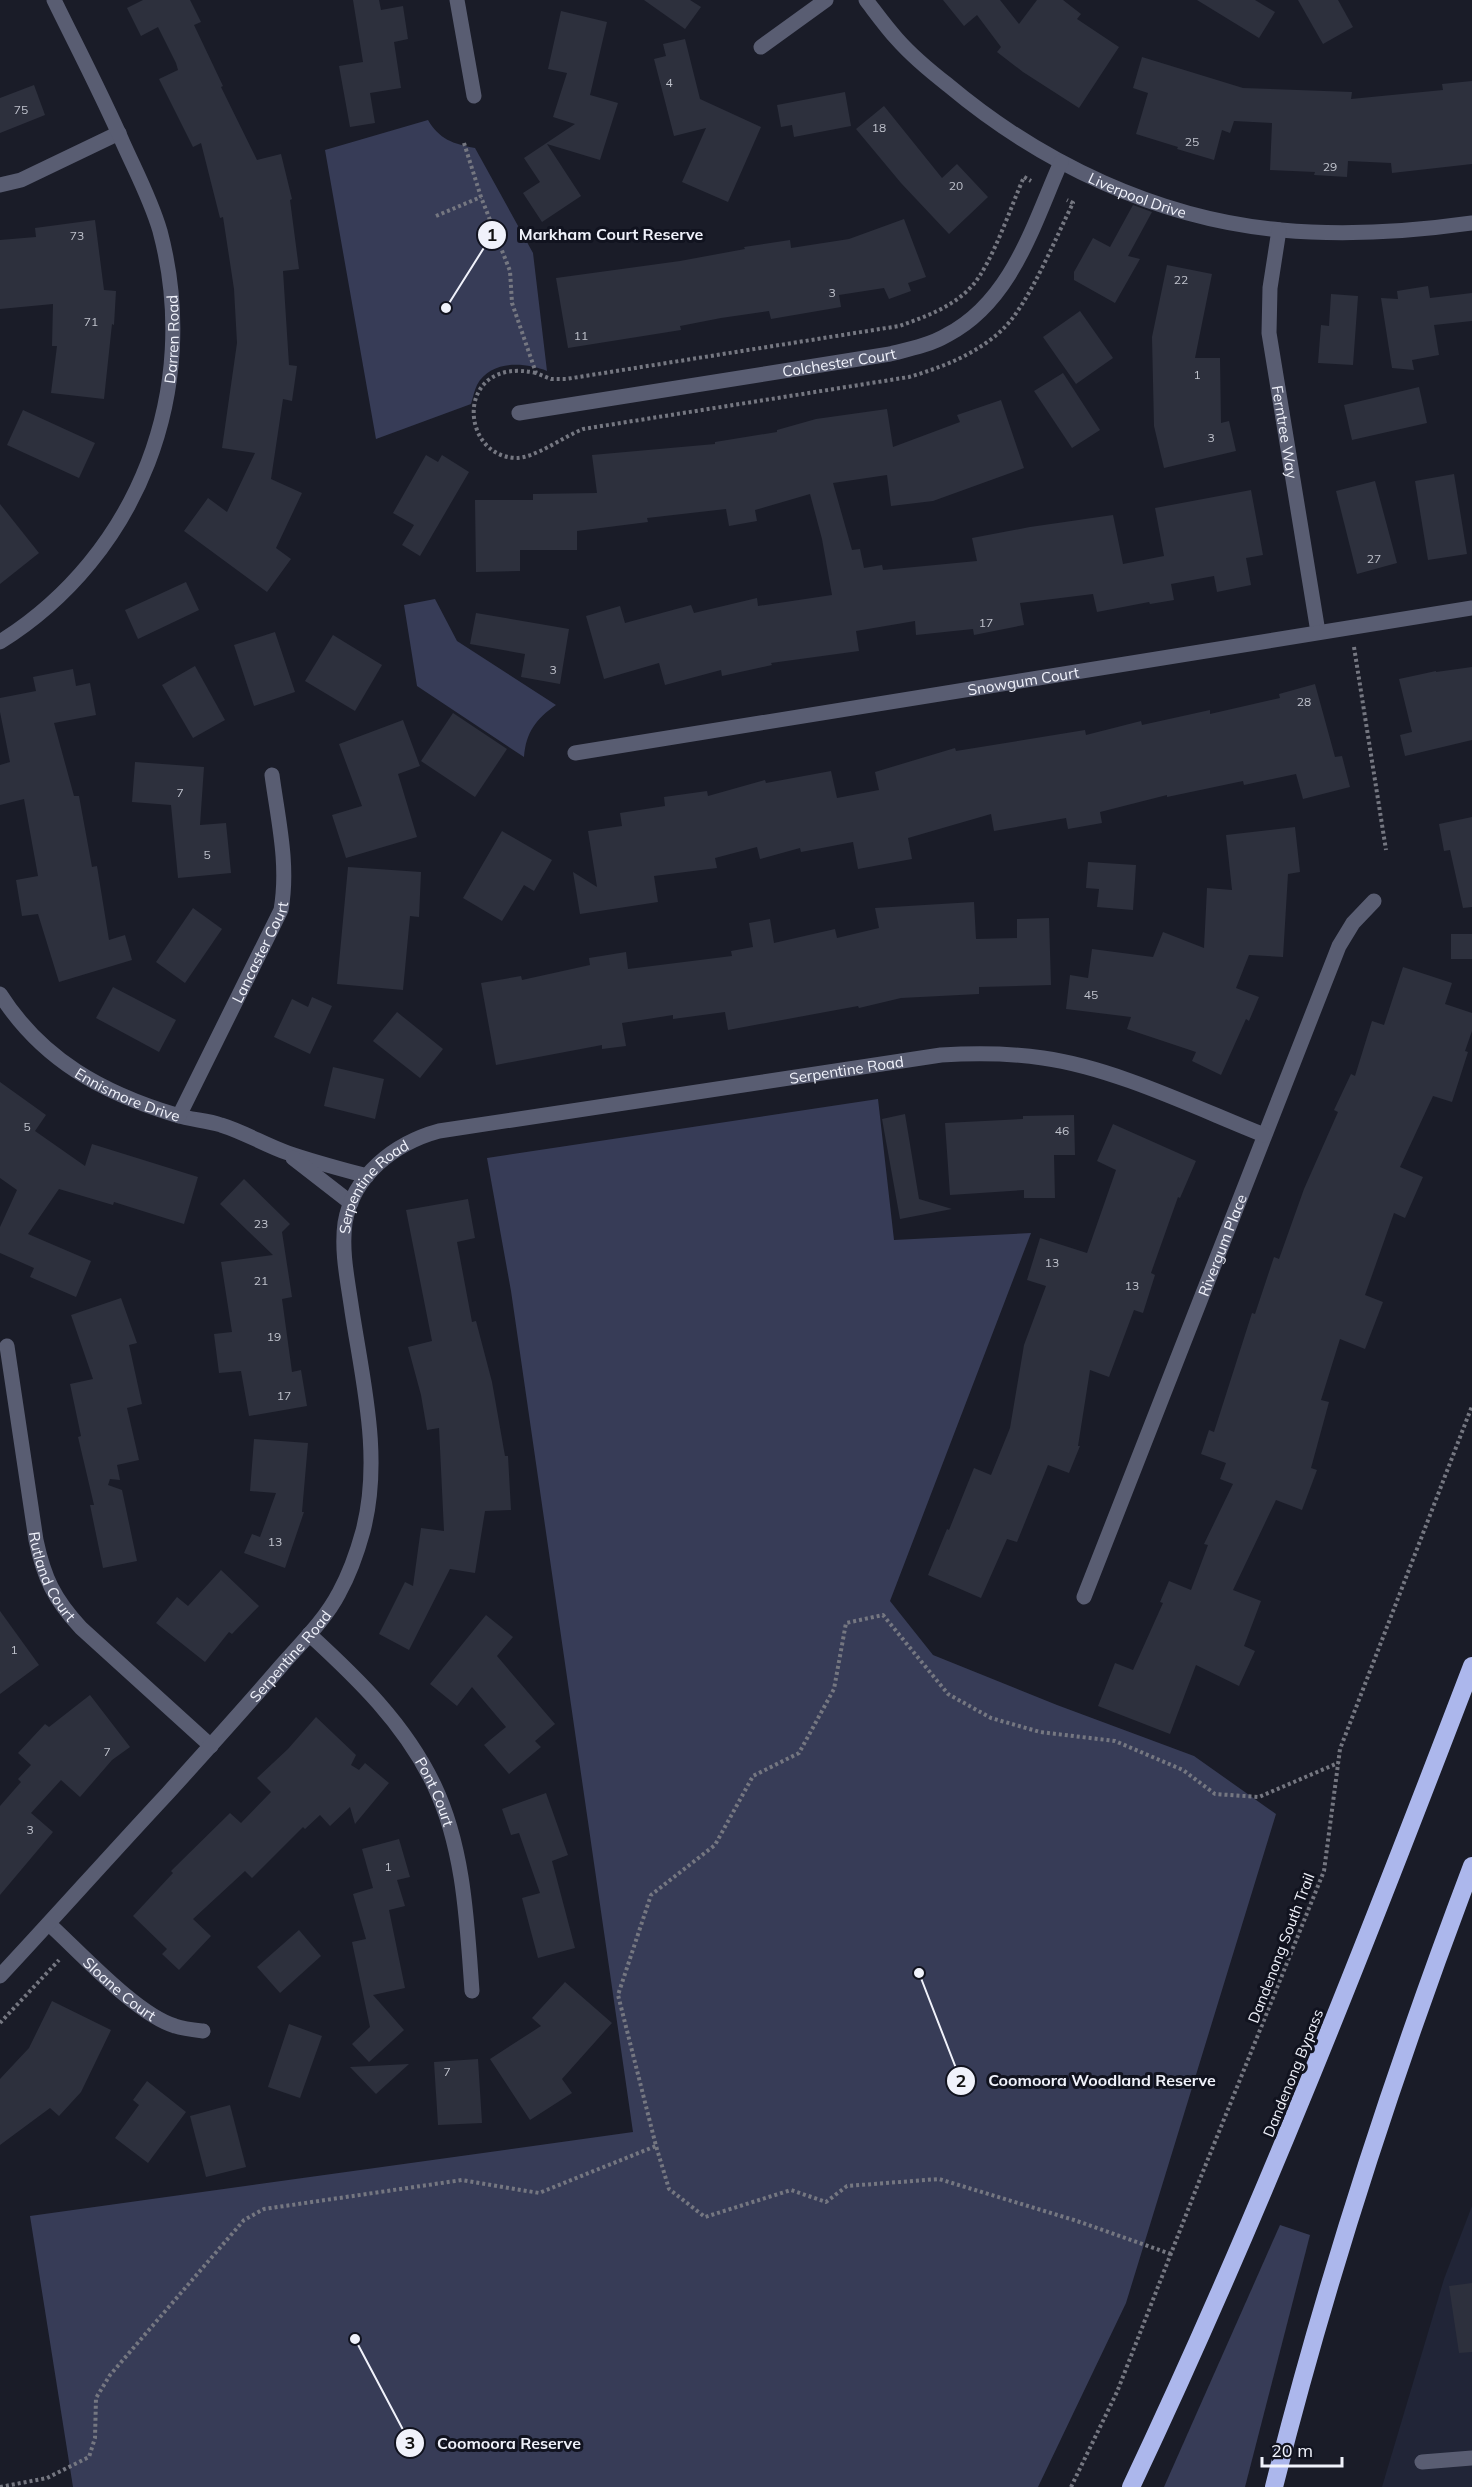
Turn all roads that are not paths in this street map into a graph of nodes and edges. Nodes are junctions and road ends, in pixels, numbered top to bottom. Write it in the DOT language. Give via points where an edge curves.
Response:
graph roads {
  1 [pos="54,0"];
  2 [pos="457,0"];
  3 [pos="826,0"];
  4 [pos="866,0"];
  5 [pos="761,47"];
  6 [pos="474,96"];
  7 [pos="119,134"];
  8 [pos="1061,162"];
  9 [pos="0,185"];
  10 [pos="1472,223"];
  11 [pos="1279,230"];
  12 [pos="519,412"];
  13 [pos="1472,608"];
  14 [pos="1318,632"];
  15 [pos="0,642"];
  16 [pos="575,753"];
  17 [pos="272,775"];
  18 [pos="1374,901"];
  19 [pos="0,994"];
  20 [pos="180,1116"];
  21 [pos="1264,1134"];
  22 [pos="286,1152"];
  23 [pos="367,1176"];
  24 [pos="351,1203"];
  25 [pos="7,1346"];
  26 [pos="1084,1597"];
  27 [pos="309,1634"];
  28 [pos="1472,1666"];
  29 [pos="212,1746"];
  30 [pos="1472,1866"];
  31 [pos="49,1924"];
  32 [pos="0,1976"];
  33 [pos="472,1991"];
  34 [pos="203,2031"];
  35 [pos="1472,2458"];
  36 [pos="1422,2462"];
  37 [pos="1131,2487"];
  38 [pos="1274,2487"];
  1 -- 7 [label="street, Darren Road"];
  2 -- 6 [label="street"];
  3 -- 5 [label="street"];
  4 -- 8 [label="street, Liverpool Drive" via="898,40 980,112"];
  7 -- 9 [label="street" via="21,180"];
  7 -- 15 [label="street, Darren Road" via="145,188 168,265 173,351 168,399 151,460 112,535 51,603"];
  8 -- 11 [label="street, Liverpool Drive" via="1132,195 1231,222"];
  8 -- 12 [label="street, Colchester Court" via="1023,250 989,304 947,336 890,354"];
  10 -- 11 [label="street, Liverpool Drive" via="1359,234"];
  11 -- 14 [label="street, Ferntree Way" via="1270,288 1269,333"];
  13 -- 14 [label="street, Snowgum Court"];
  14 -- 16 [label="street, Snowgum Court"];
  17 -- 20 [label="street, Lancaster Court" via="284,863 281,909"];
  18 -- 21 [label="street, Rivergum Place" via="1353,923 1339,946"];
  19 -- 20 [label="street, Ennismore Drive" via="17,1018 56,1057 98,1085"];
  20 -- 22 [label="street, Ennismore Drive" via="219,1124"];
  21 -- 23 [label="street, Serpentine Road" via="1099,1071 1045,1058 974,1053 439,1131 391,1152"];
  21 -- 26 [label="street, Rivergum Place"];
  22 -- 23 [label="street, Ennismore Drive"];
  22 -- 24 [label="street, Ennismore Drive"];
  23 -- 24 [label="street, Serpentine Road"];
  24 -- 27 [label="street, Serpentine Road" via="345,1221 344,1256 370,1428 371,1490 353,1563 338,1596"];
  25 -- 29 [label="street, Rutland Court" via="36,1540 50,1587 81,1628"];
  27 -- 29 [label="street, Serpentine Road"];
  27 -- 33 [label="street, Pont Court" via="360,1680 386,1711 415,1750 434,1785 463,1890"];
  28 -- 37 [label="highway, Dandenong Bypass" via="1318,2063 1244,2239"];
  29 -- 31 [label="street, Serpentine Road"];
  30 -- 38 [label="highway" via="1378,2130 1337,2259"];
  31 -- 32 [label="street, Serpentine Road"];
  31 -- 34 [label="street, Sloane Court" via="156,2018"];
  35 -- 36 [label="street"];
}
